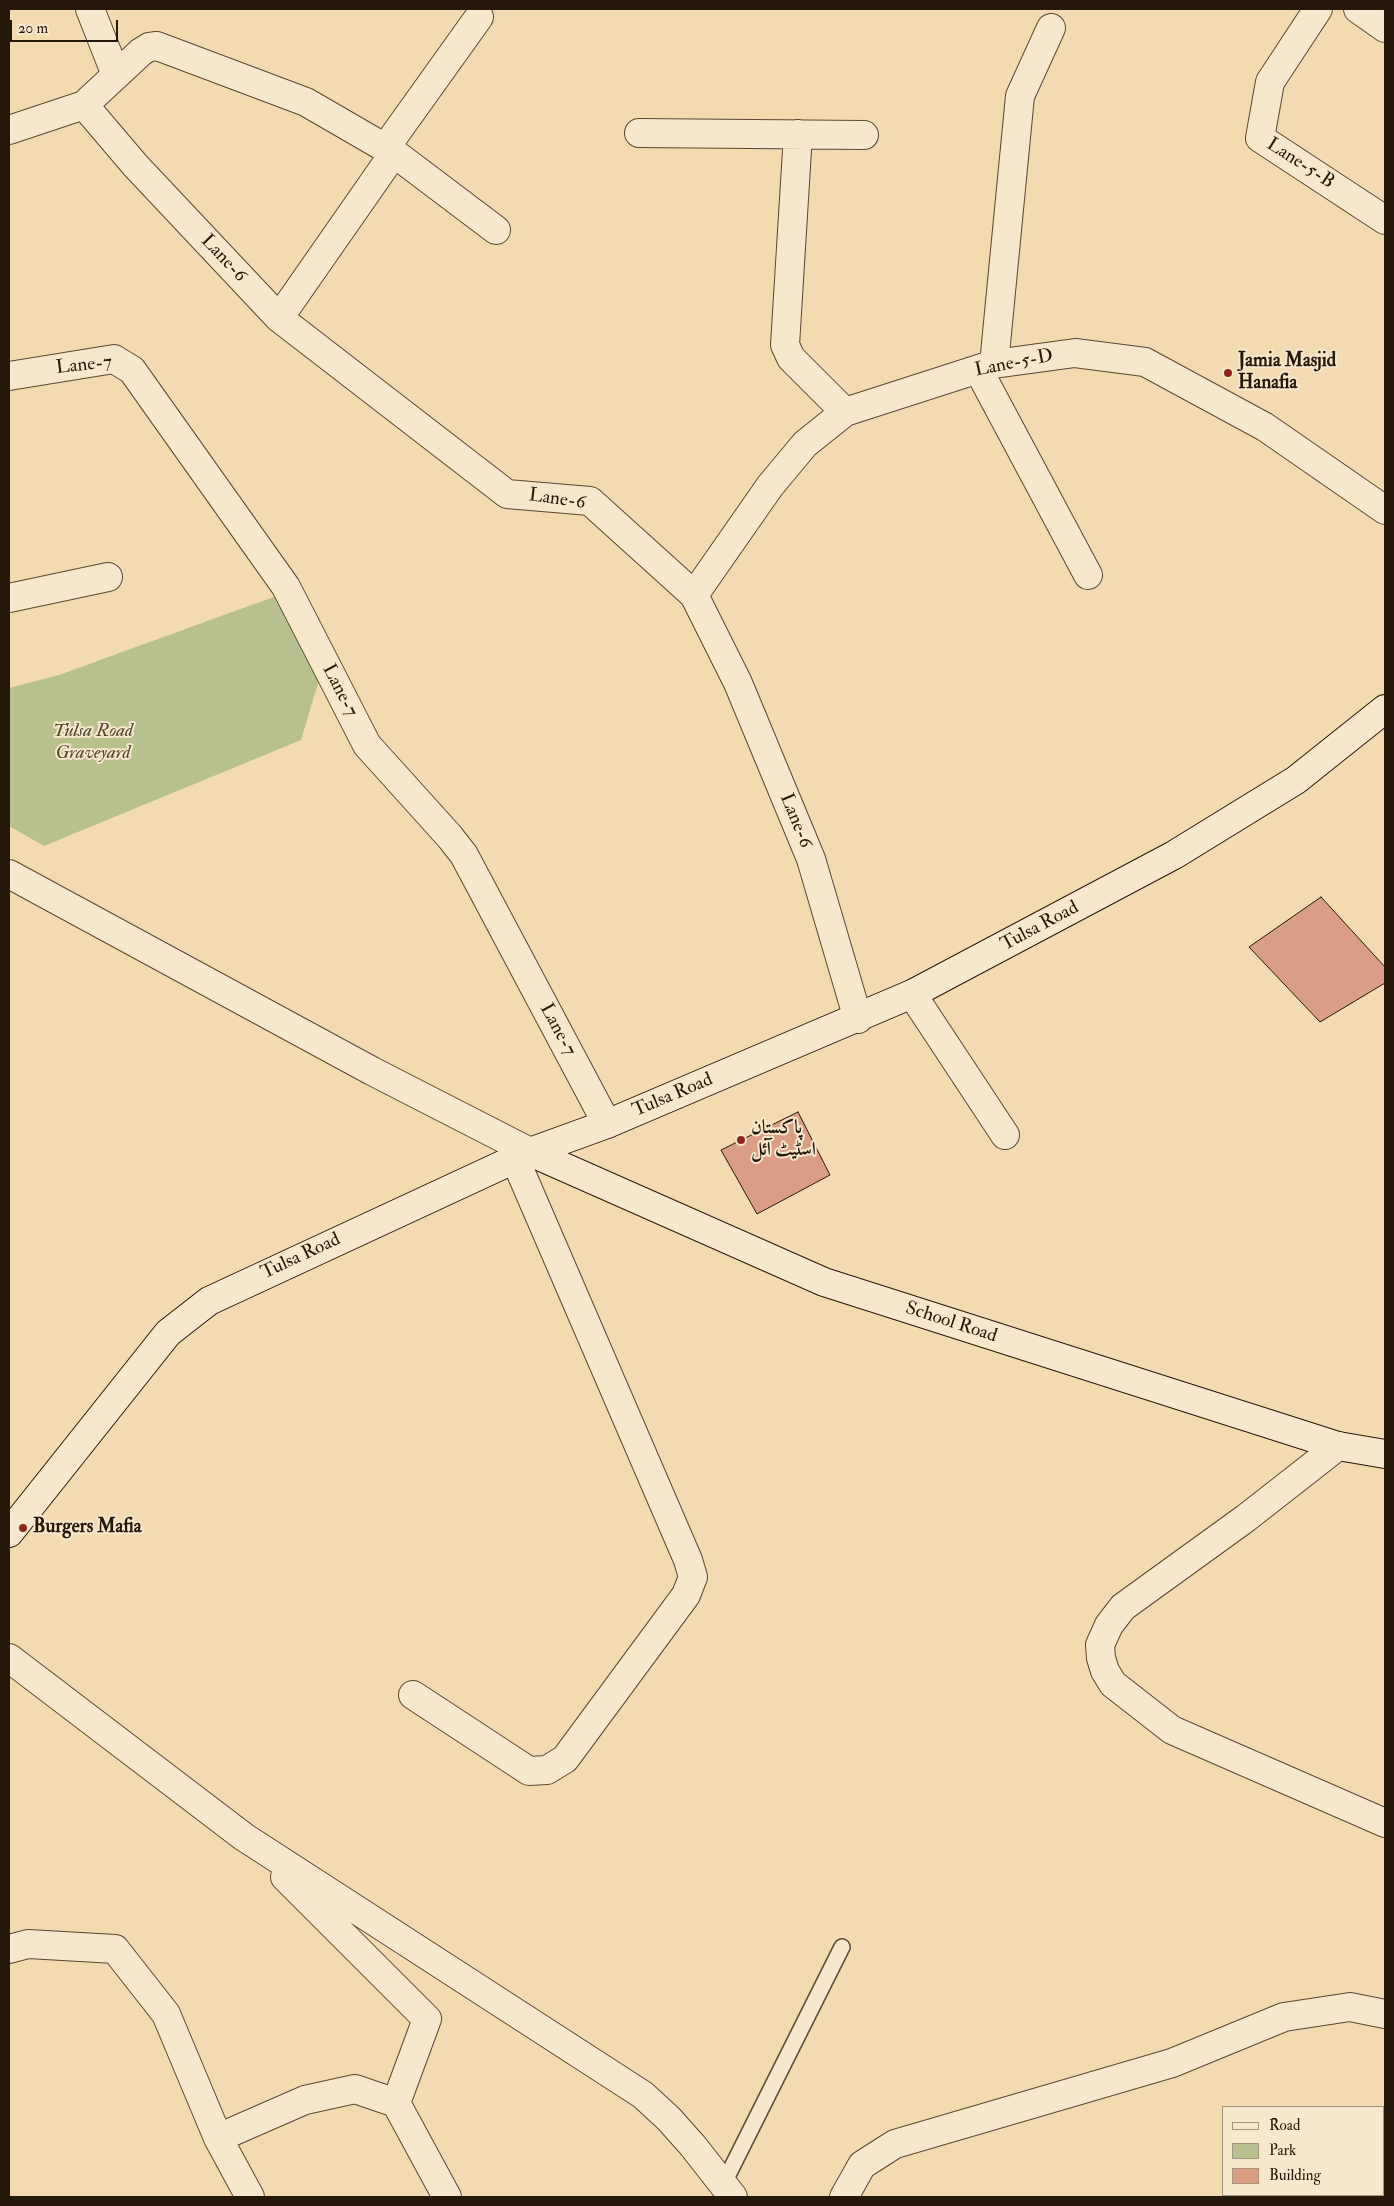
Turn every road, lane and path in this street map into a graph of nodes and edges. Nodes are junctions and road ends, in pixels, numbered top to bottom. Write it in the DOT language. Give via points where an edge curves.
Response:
graph roads {
  1 [pos="90,9"];
  2 [pos="1318,9"];
  3 [pos="1358,9"];
  4 [pos="479,17"];
  5 [pos="1051,28"];
  6 [pos="1385,28"];
  7 [pos="116,75"];
  8 [pos="84,105"];
  9 [pos="9,130"];
  10 [pos="639,133"];
  11 [pos="798,134"];
  12 [pos="864,135"];
  13 [pos="390,150"];
  14 [pos="1385,220"];
  15 [pos="496,230"];
  16 [pos="279,318"];
  17 [pos="986,367"];
  18 [pos="9,376"];
  19 [pos="845,412"];
  20 [pos="1385,510"];
  21 [pos="1088,575"];
  22 [pos="108,577"];
  23 [pos="694,595"];
  24 [pos="9,598"];
  25 [pos="1384,713"];
  26 [pos="9,874"];
  27 [pos="912,994"];
  28 [pos="858,1019"];
  29 [pos="607,1124"];
  30 [pos="1005,1135"];
  31 [pos="522,1156"];
  32 [pos="1338,1446"];
  33 [pos="1385,1454"];
  34 [pos="9,1533"];
  35 [pos="9,1658"];
  36 [pos="413,1695"];
  37 [pos="1385,1823"];
  38 [pos="244,1837"];
  39 [pos="842,1947"];
  40 [pos="9,1948"];
  41 [pos="1385,2014"];
  42 [pos="396,2103"];
  43 [pos="218,2138"];
  44 [pos="728,2191"];
  45 [pos="250,2197"];
  46 [pos="447,2197"];
  47 [pos="844,2197"];
  1 -- 7 [label="street"];
  2 -- 14 [label="street, Lane-5-B" via="1270,82 1260,138"];
  3 -- 6 [label="street"];
  4 -- 13 [label="street"];
  5 -- 17 [label="street" via="1020,96"];
  7 -- 8 [label="street"];
  7 -- 13 [label="street" via="141,52 157,46 306,102"];
  8 -- 9 [label="street"];
  8 -- 16 [label="street, Lane-6" via="134,165"];
  10 -- 11 [label="street"];
  11 -- 12 [label="street"];
  11 -- 19 [label="street" via="785,345 791,358"];
  13 -- 15 [label="street"];
  13 -- 16 [label="street"];
  16 -- 23 [label="street, Lane-6" via="507,494 590,501"];
  17 -- 19 [label="street, Lane-5-D"];
  17 -- 20 [label="street, Lane-5-D" via="1075,354 1145,362 1265,427"];
  17 -- 21 [label="street"];
  18 -- 29 [label="street, Lane-7" via="114,359 132,370 286,587 367,745 464,855"];
  19 -- 23 [label="street, Lane-5-D" via="805,444 776,479"];
  22 -- 24 [label="street"];
  23 -- 28 [label="street, Lane-6" via="738,683 810,859"];
  25 -- 27 [label="street, Tulsa Road" via="1296,780 1174,855"];
  26 -- 31 [label="street, School Road"];
  27 -- 28 [label="street, Tulsa Road"];
  27 -- 30 [label="street"];
  28 -- 29 [label="street, Tulsa Road"];
  29 -- 31 [label="street, Tulsa Road"];
  31 -- 32 [label="street, School Road" via="824,1282"];
  31 -- 34 [label="street, Tulsa Road" via="209,1301 168,1333"];
  31 -- 36 [label="street" via="693,1577 686,1595 566,1759 547,1770 529,1771"];
  32 -- 33 [label="street, School Road"];
  32 -- 37 [label="street" via="1123,1607 1108,1625 1100,1645 1101,1658 1113,1684 1172,1730"];
  35 -- 38 [label="street"];
  38 -- 42 [label="street" via="428,2018"];
  38 -- 44 [label="street" via="643,2095 669,2119"];
  39 -- 44 [label="lane"];
  40 -- 43 [label="street" via="28,1944 115,1948 166,2014"];
  41 -- 47 [label="street" via="1350,2007 1284,2017 1172,2063 895,2144 862,2165"];
  42 -- 43 [label="street" via="355,2089 305,2100"];
  42 -- 46 [label="street"];
  43 -- 45 [label="street"];
}
